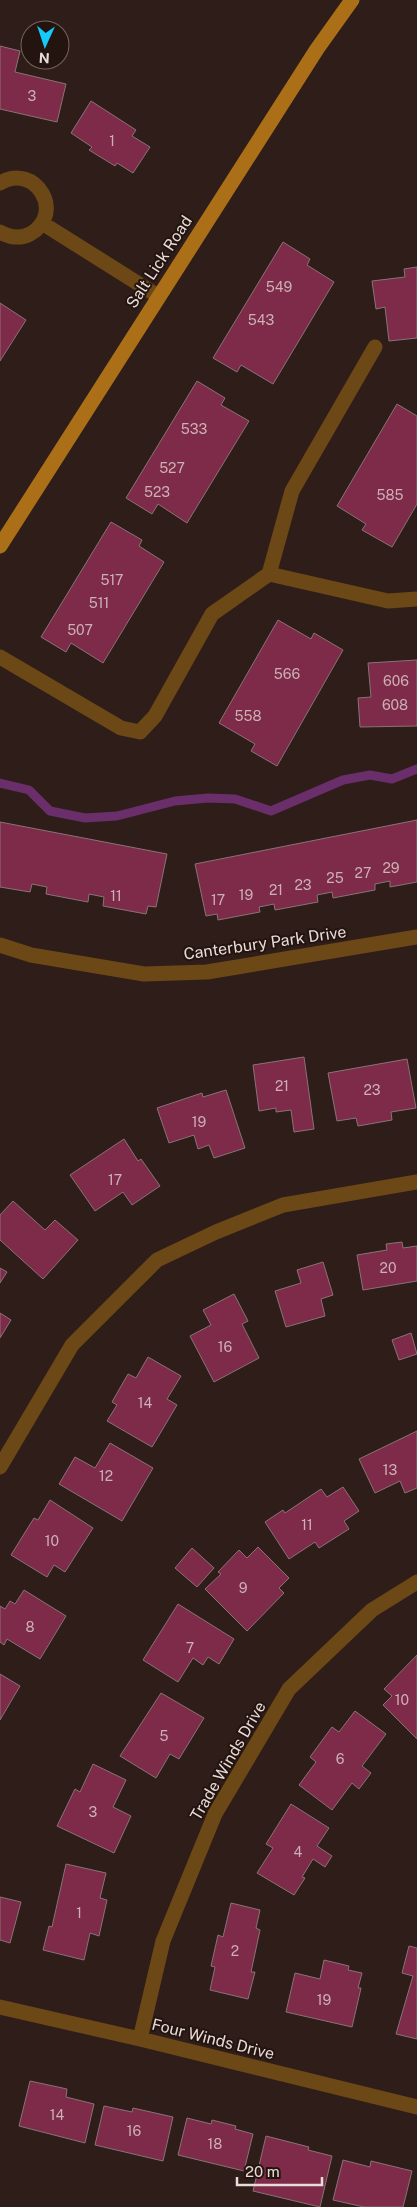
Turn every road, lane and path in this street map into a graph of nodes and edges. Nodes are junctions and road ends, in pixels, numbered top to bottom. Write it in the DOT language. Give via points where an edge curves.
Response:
graph roads {
  1 [pos="352,0"];
  2 [pos="0,183"];
  3 [pos="42,223"];
  4 [pos="0,232"];
  5 [pos="158,296"];
  6 [pos="375,347"];
  7 [pos="0,546"];
  8 [pos="269,574"];
  9 [pos="417,599"];
  10 [pos="0,657"];
  11 [pos="417,937"];
  12 [pos="0,945"];
  13 [pos="417,1182"];
  14 [pos="0,1467"];
  15 [pos="417,1582"];
  16 [pos="0,2007"];
  17 [pos="140,2039"];
  18 [pos="417,2107"];
  1 -- 5 [label="main road, Salt Lick Road"];
  2 -- 3 [label="street" via="20,178 37,186 46,203"];
  3 -- 4 [label="street" via="27,236 6,236"];
  3 -- 5 [label="street"];
  5 -- 7 [label="main road, Salt Lick Road"];
  6 -- 8 [label="street" via="292,491"];
  8 -- 9 [label="street" via="388,601"];
  8 -- 10 [label="street" via="212,614 155,716 140,732 121,728"];
  11 -- 12 [label="street, Canterbury Park Drive" via="207,972 144,974 31,955"];
  13 -- 14 [label="street" via="283,1205 157,1260 72,1345"];
  15 -- 17 [label="street, Trade Winds Drive" via="372,1610 290,1689 215,1814 163,1940"];
  16 -- 17 [label="street, Four Winds Drive"];
  17 -- 18 [label="street, Four Winds Drive"];
}
